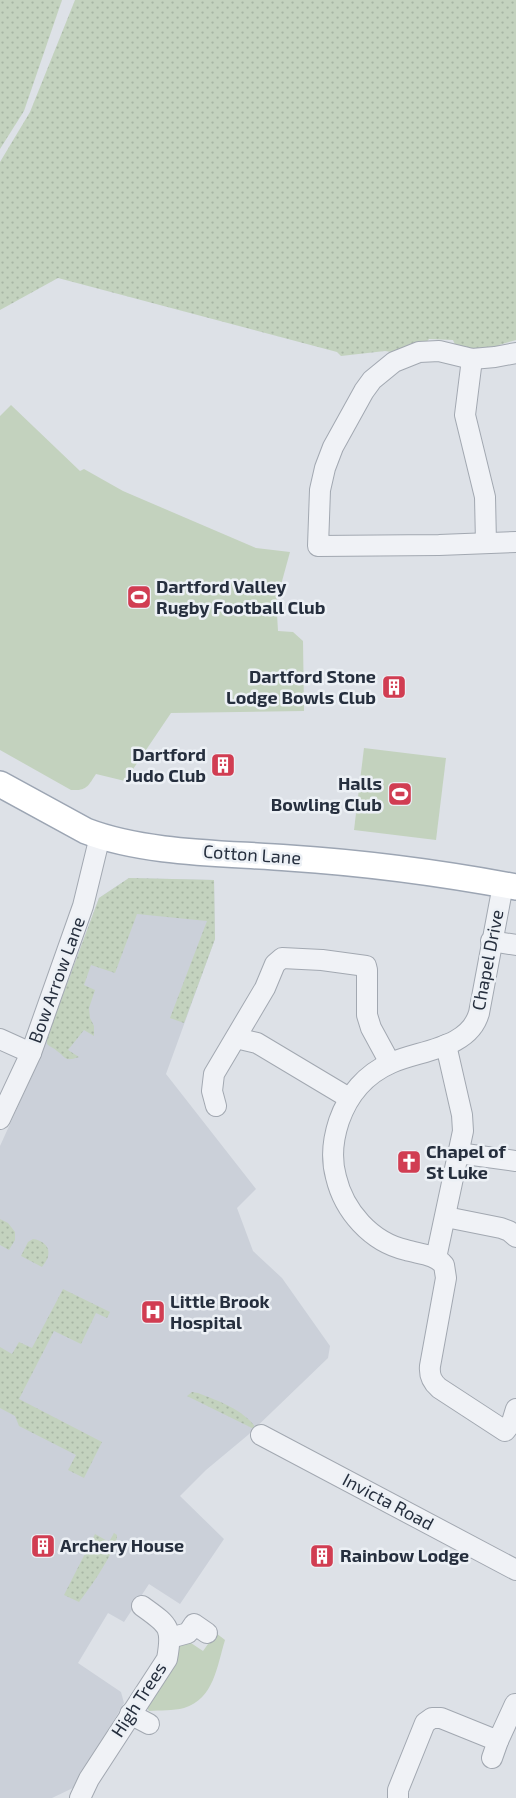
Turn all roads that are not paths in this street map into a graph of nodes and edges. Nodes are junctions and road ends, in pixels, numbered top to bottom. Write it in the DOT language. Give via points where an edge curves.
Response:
graph roads {
  1 [pos="516,353"];
  2 [pos="472,358"];
  3 [pos="516,542"];
  4 [pos="486,543"];
  5 [pos="0,784"];
  6 [pos="100,836"];
  7 [pos="509,886"];
  8 [pos="491,941"];
  9 [pos="516,946"];
  10 [pos="236,1038"];
  11 [pos="0,1039"];
  12 [pos="446,1045"];
  13 [pos="31,1053"];
  14 [pos="390,1063"];
  15 [pos="349,1098"];
  16 [pos="216,1106"];
  17 [pos="0,1120"];
  18 [pos="458,1153"];
  19 [pos="516,1162"];
  20 [pos="446,1218"];
  21 [pos="516,1237"];
  22 [pos="436,1258"];
  23 [pos="516,1409"];
  24 [pos="261,1435"];
  25 [pos="510,1435"];
  26 [pos="516,1570"];
  27 [pos="142,1606"];
  28 [pos="207,1632"];
  29 [pos="170,1638"];
  30 [pos="515,1704"];
  31 [pos="130,1714"];
  32 [pos="149,1724"];
  33 [pos="80,1798"];
  34 [pos="398,1798"];
  1 -- 2 [label="street"];
  2 -- 4 [label="street" via="465,416 485,497"];
  2 -- 4 [label="street" via="439,351 419,352 394,362 369,384 333,447 325,468 320,490 318,552"];
  3 -- 4 [label="street"];
  5 -- 6 [label="main road, Cotton Lane"];
  6 -- 7 [label="main road, Cotton Lane" via="170,849 321,860"];
  6 -- 13 [label="street, Bow Arrow Lane" via="83,906"];
  7 -- 8 [label="street, Chapel Drive"];
  8 -- 9 [label="street"];
  8 -- 12 [label="street, Chapel Drive" via="475,1023 464,1036"];
  10 -- 14 [label="street" via="275,964 282,958 360,964 367,969 368,1020"];
  10 -- 15 [label="street" via="257,1043"];
  10 -- 16 [label="street" via="214,1074 212,1091"];
  11 -- 13 [label="street"];
  12 -- 14 [label="street, Chapel Drive"];
  12 -- 18 [label="street" via="463,1122"];
  13 -- 17 [label="street, Bow Arrow Lane"];
  14 -- 15 [label="street, Chapel Drive" via="366,1080"];
  15 -- 22 [label="street, Chapel Drive" via="339,1122 334,1150 335,1175 346,1204 364,1226 380,1238 399,1248"];
  18 -- 19 [label="street"];
  18 -- 20 [label="street"];
  20 -- 21 [label="street" via="501,1228"];
  20 -- 22 [label="street"];
  22 -- 25 [label="street" via="444,1265 446,1273 430,1366 432,1379 439,1388"];
  23 -- 25 [label="street"];
  24 -- 26 [label="street, Invicta Road"];
  27 -- 29 [label="street, High Trees" via="163,1621"];
  28 -- 29 [label="street" via="194,1624 188,1633"];
  29 -- 31 [label="street, High Trees" via="167,1659"];
  30 -- 34 [label="street" via="495,1750 441,1718 432,1718 425,1723 398,1790"];
  31 -- 32 [label="street"];
  31 -- 33 [label="street, High Trees"];
}
